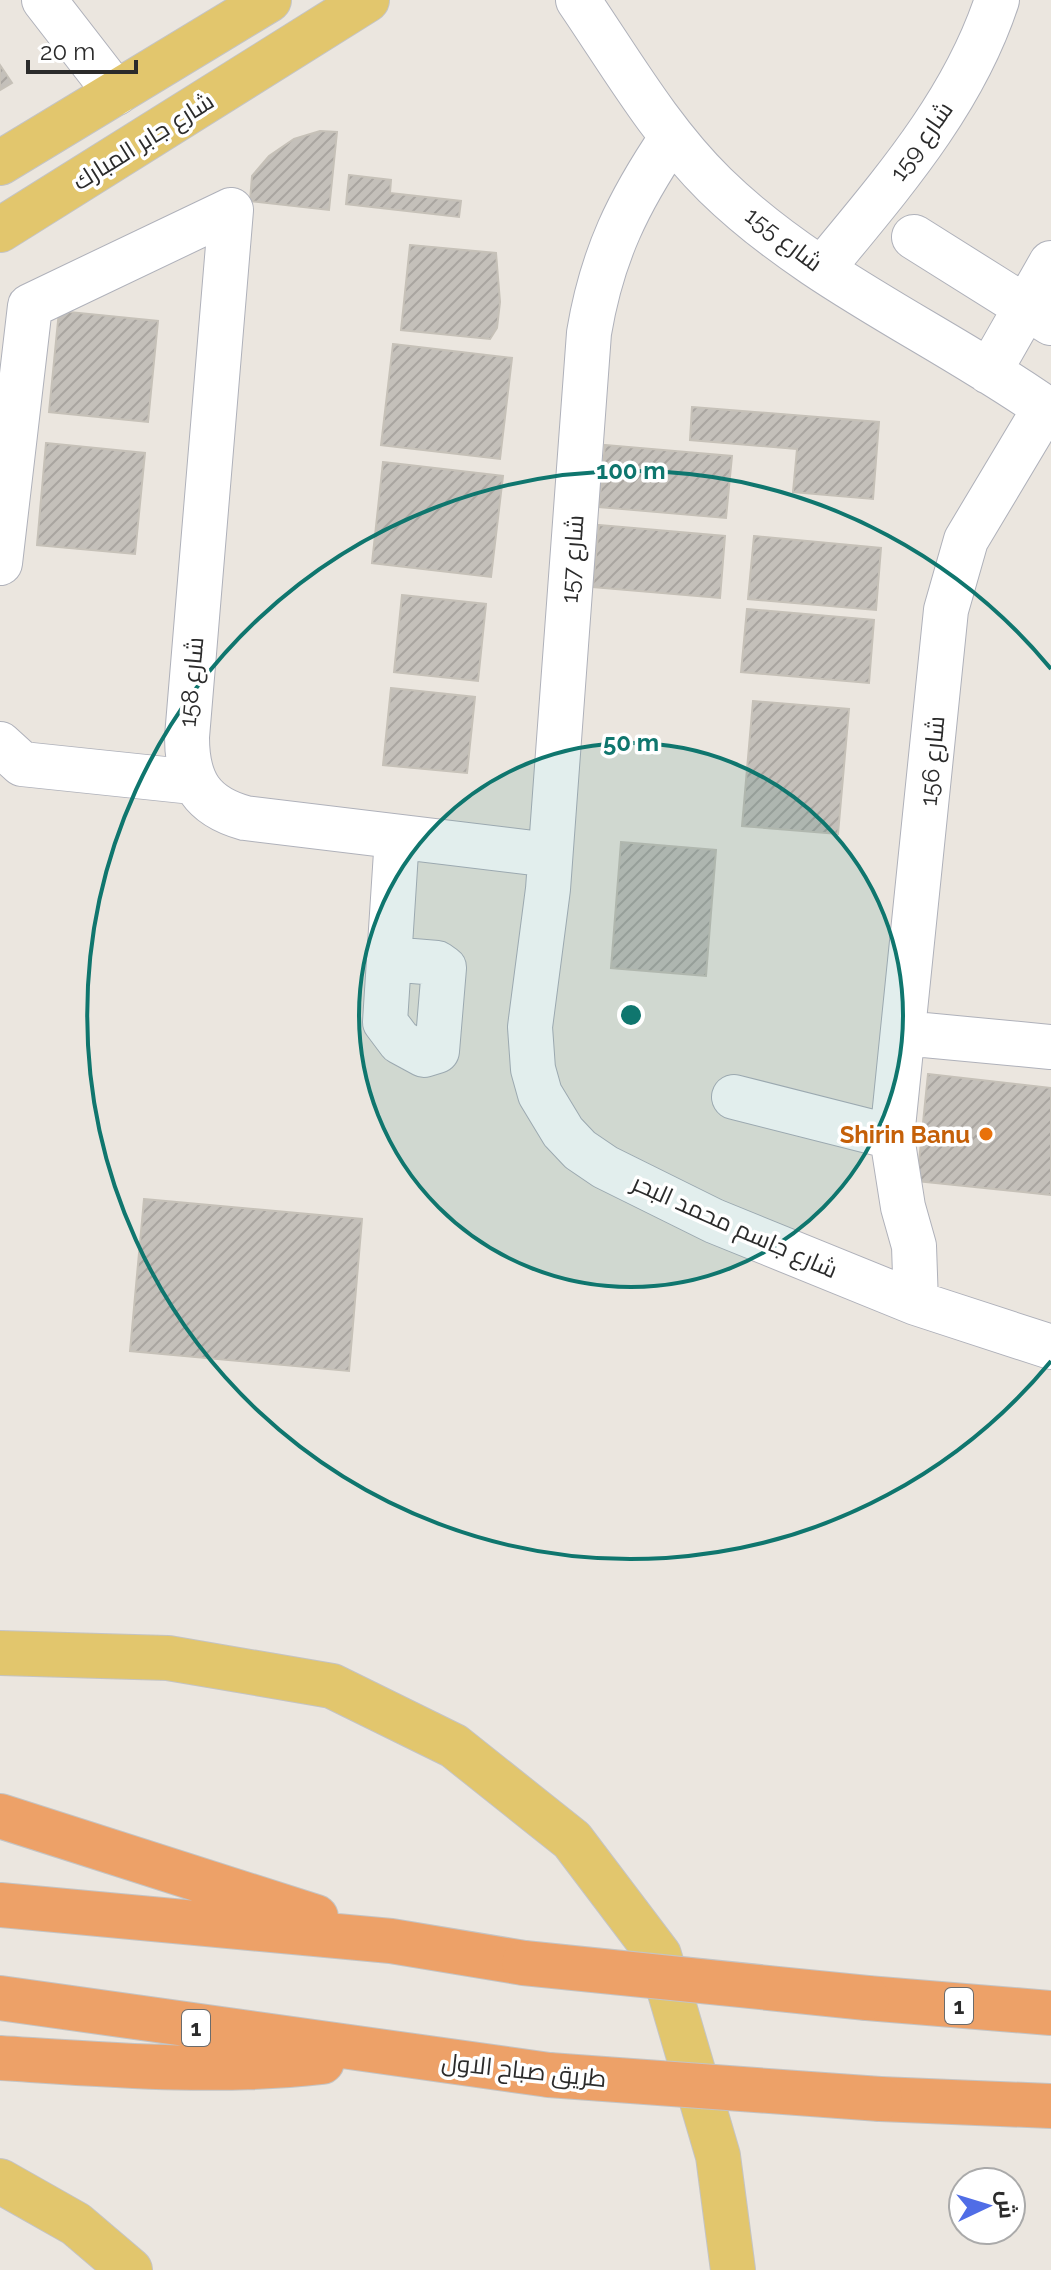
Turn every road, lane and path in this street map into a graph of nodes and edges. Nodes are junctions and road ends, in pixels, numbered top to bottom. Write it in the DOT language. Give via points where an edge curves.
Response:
graph roads {
  1 [pos="44,0"];
  2 [pos="269,0"];
  3 [pos="367,0"];
  4 [pos="578,0"];
  5 [pos="997,0"];
  6 [pos="116,93"];
  7 [pos="672,137"];
  8 [pos="0,163"];
  9 [pos="0,230"];
  10 [pos="914,237"];
  11 [pos="1051,263"];
  12 [pos="822,269"];
  13 [pos="1038,316"];
  14 [pos="12,359"];
  15 [pos="989,372"];
  16 [pos="1048,410"];
  17 [pos="0,563"];
  18 [pos="0,744"];
  19 [pos="193,782"];
  20 [pos="397,837"];
  21 [pos="550,855"];
  22 [pos="389,959"];
  23 [pos="533,999"];
  24 [pos="903,1033"];
  25 [pos="1051,1047"];
  26 [pos="734,1097"];
  27 [pos="892,1137"];
  28 [pos="916,1303"];
  29 [pos="1051,1347"];
  30 [pos="0,1653"];
  31 [pos="0,1816"];
  32 [pos="0,1905"];
  33 [pos="391,1941"];
  34 [pos="0,1998"];
  35 [pos="1051,2013"];
  36 [pos="392,2054"];
  37 [pos="0,2058"];
  38 [pos="1051,2106"];
  39 [pos="0,2181"];
  40 [pos="130,2270"];
  41 [pos="733,2270"];
  1 -- 6 [label="street"];
  2 -- 6 [label="main road"];
  3 -- 9 [label="main road, شارع جابر المبارك"];
  4 -- 7 [label="street, شارع 155"];
  5 -- 12 [label="street, شارع 159" via="961,85 905,167"];
  6 -- 8 [label="main road"];
  7 -- 12 [label="street, شارع 155" via="718,188"];
  7 -- 21 [label="street, شارع 157" via="636,190 609,246 595,295"];
  10 -- 13 [label="street"];
  11 -- 13 [label="street"];
  12 -- 15 [label="street, شارع 155"];
  13 -- 15 [label="street"];
  14 -- 17 [label="street"];
  14 -- 19 [label="street, شارع 158" via="30,306 231,210 187,737"];
  15 -- 16 [label="street, شارع 155"];
  16 -- 24 [label="street, شارع 156" via="966,540 946,610"];
  18 -- 19 [label="street" via="22,764"];
  19 -- 20 [label="street" via="213,806 245,818"];
  20 -- 21 [label="street"];
  20 -- 22 [label="street"];
  21 -- 23 [label="street, شارع 157"];
  23 -- 28 [label="street, شارع جاسم محمد البحر" via="530,1042 535,1082 554,1121 580,1150 714,1221"];
  24 -- 25 [label="street"];
  24 -- 27 [label="street, شارع 156"];
  26 -- 27 [label="street"];
  27 -- 28 [label="street, شارع 156" via="914,1246"];
  28 -- 29 [label="street, شارع جاسم محمد البحر"];
  30 -- 41 [label="main road" via="168,1658 332,1686 454,1746 572,1840 659,1955 718,2156"];
  31 -- 33 [label="highway"];
  32 -- 33 [label="highway, 1"];
  33 -- 35 [label="highway, 1, bridge" via="524,1963"];
  34 -- 36 [label="highway, طريق صباح الاول / 1"];
  36 -- 37 [label="highway" via="239,2070"];
  36 -- 38 [label="highway, طريق صباح الاول / 1, bridge" via="549,2075"];
  39 -- 40 [label="main road" via="76,2224"];
}
